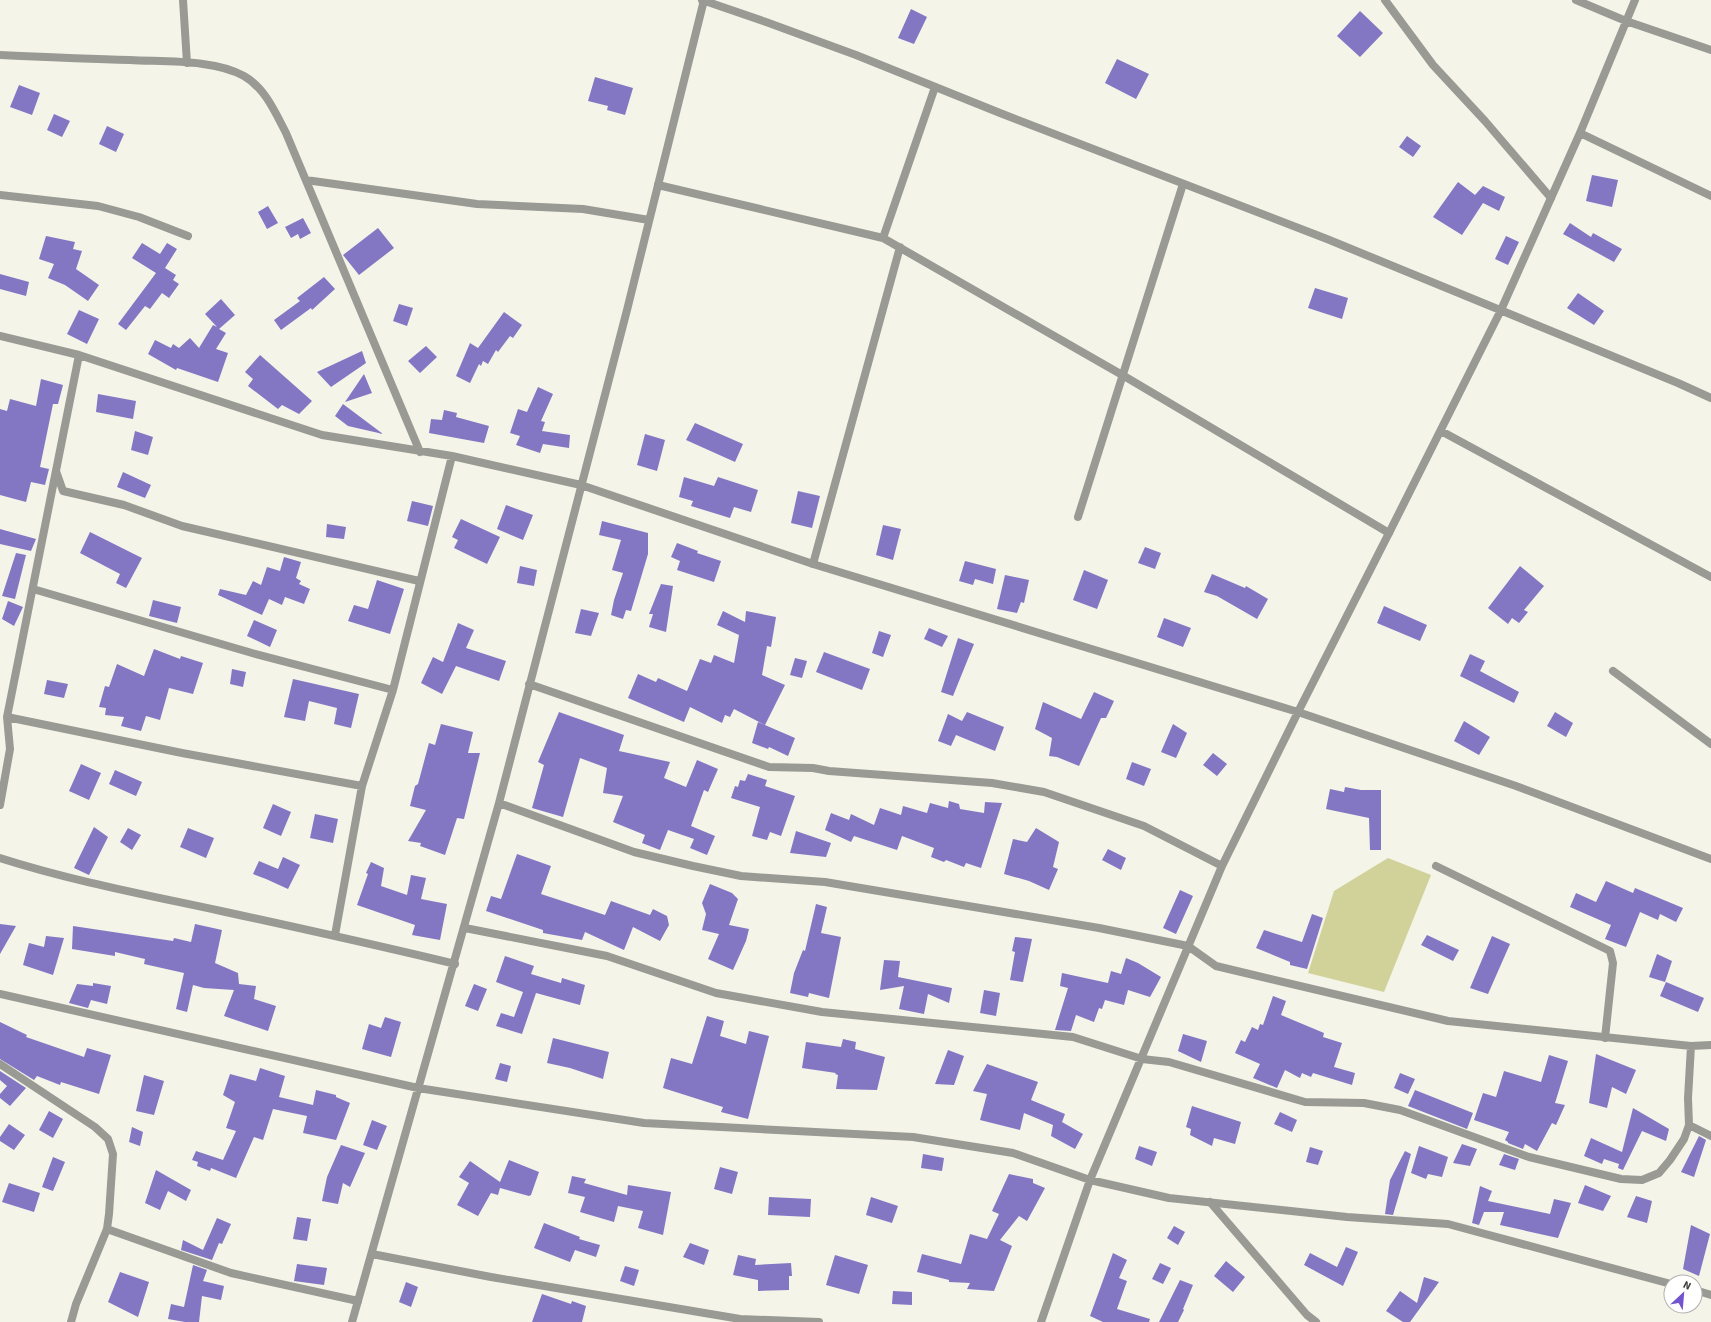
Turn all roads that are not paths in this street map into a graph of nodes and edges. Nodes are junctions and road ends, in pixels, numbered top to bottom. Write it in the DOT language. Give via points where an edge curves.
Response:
graph roads {
  1 [pos="183,0"];
  2 [pos="704,0"];
  3 [pos="1385,0"];
  4 [pos="1576,0"];
  5 [pos="1635,0"];
  6 [pos="1626,22"];
  7 [pos="1711,50"];
  8 [pos="0,55"];
  9 [pos="187,63"];
  10 [pos="935,87"];
  11 [pos="1580,133"];
  12 [pos="306,180"];
  13 [pos="1183,184"];
  14 [pos="658,185"];
  15 [pos="0,195"];
  16 [pos="1711,196"];
  17 [pos="1551,198"];
  18 [pos="649,220"];
  19 [pos="188,236"];
  20 [pos="883,238"];
  21 [pos="900,247"];
  22 [pos="1501,310"];
  23 [pos="0,336"];
  24 [pos="79,355"];
  25 [pos="1124,376"];
  26 [pos="1711,398"];
  27 [pos="1441,431"];
  28 [pos="420,452"];
  29 [pos="452,456"];
  30 [pos="56,470"];
  31 [pos="581,485"];
  32 [pos="1078,517"];
  33 [pos="1390,534"];
  34 [pos="813,564"];
  35 [pos="1711,577"];
  36 [pos="420,581"];
  37 [pos="33,589"];
  38 [pos="1613,670"];
  39 [pos="529,684"];
  40 [pos="393,690"];
  41 [pos="1298,712"];
  42 [pos="7,717"];
  43 [pos="1711,744"];
  44 [pos="362,786"];
  45 [pos="499,803"];
  46 [pos="0,805"];
  47 [pos="0,858"];
  48 [pos="1711,859"];
  49 [pos="1222,866"];
  50 [pos="1436,866"];
  51 [pos="465,928"];
  52 [pos="335,935"];
  53 [pos="1188,946"];
  54 [pos="454,964"];
  55 [pos="0,994"];
  56 [pos="1606,1038"];
  57 [pos="1711,1045"];
  58 [pos="1691,1046"];
  59 [pos="1142,1059"];
  60 [pos="0,1064"];
  61 [pos="418,1088"];
  62 [pos="1689,1124"];
  63 [pos="1711,1136"];
  64 [pos="1090,1180"];
  65 [pos="1210,1202"];
  66 [pos="107,1229"];
  67 [pos="372,1254"];
  68 [pos="1663,1282"];
  69 [pos="358,1301"];
  70 [pos="71,1322"];
  71 [pos="352,1322"];
  72 [pos="819,1322"];
  73 [pos="1041,1322"];
  74 [pos="1316,1322"];
  1 -- 9 [label="street"];
  2 -- 10 [label="street"];
  2 -- 14 [label="street"];
  3 -- 17 [label="street" via="1433,65"];
  4 -- 6 [label="street"];
  5 -- 6 [label="street"];
  6 -- 7 [label="street"];
  6 -- 11 [label="street"];
  8 -- 9 [label="street"];
  9 -- 12 [label="street" via="221,68 243,75 258,87 271,104 286,133"];
  10 -- 13 [label="street"];
  10 -- 20 [label="street"];
  11 -- 16 [label="street"];
  11 -- 17 [label="street"];
  12 -- 18 [label="street" via="477,204 583,209"];
  12 -- 28 [label="street"];
  13 -- 22 [label="street"];
  13 -- 25 [label="street"];
  14 -- 18 [label="street"];
  14 -- 20 [label="street"];
  15 -- 19 [label="street" via="98,206 139,217"];
  17 -- 22 [label="street"];
  18 -- 31 [label="street"];
  20 -- 21 [label="street"];
  21 -- 25 [label="street"];
  21 -- 34 [label="street"];
  22 -- 26 [label="street"];
  22 -- 27 [label="street"];
  23 -- 24 [label="street"];
  24 -- 28 [label="street" via="322,435"];
  24 -- 30 [label="street"];
  25 -- 32 [label="street"];
  25 -- 33 [label="street"];
  27 -- 33 [label="street"];
  27 -- 35 [label="street"];
  28 -- 29 [label="street"];
  29 -- 31 [label="street"];
  29 -- 36 [label="street"];
  30 -- 36 [label="street" via="63,491 124,505 182,526"];
  30 -- 37 [label="street"];
  31 -- 34 [label="street"];
  31 -- 39 [label="street"];
  33 -- 41 [label="street"];
  34 -- 41 [label="street"];
  36 -- 40 [label="street"];
  37 -- 40 [label="street" via="252,653"];
  37 -- 42 [label="street"];
  38 -- 43 [label="street"];
  39 -- 45 [label="street"];
  39 -- 49 [label="street" via="769,767 813,768 992,783 1044,792 1144,826"];
  40 -- 44 [label="street"];
  41 -- 48 [label="street" via="1516,786"];
  41 -- 49 [label="street"];
  42 -- 44 [label="street"];
  42 -- 46 [label="street" via="10,749"];
  44 -- 52 [label="street"];
  45 -- 51 [label="street"];
  45 -- 53 [label="street" via="634,852 741,876 825,882 1099,928"];
  47 -- 52 [label="street" via="108,887"];
  49 -- 53 [label="street"];
  50 -- 56 [label="street" via="1610,951 1613,963"];
  51 -- 54 [label="street"];
  51 -- 59 [label="street" via="607,956 716,993 836,1015 1073,1037"];
  52 -- 54 [label="street"];
  53 -- 56 [label="street" via="1216,966 1448,1021"];
  53 -- 59 [label="street"];
  54 -- 61 [label="street"];
  55 -- 61 [label="street"];
  56 -- 58 [label="street"];
  57 -- 58 [label="street"];
  58 -- 62 [label="street"];
  59 -- 62 [label="street" via="1169,1062 1304,1102 1364,1103 1400,1110 1529,1157 1621,1179 1642,1180 1659,1173 1684,1139"];
  59 -- 64 [label="street"];
  60 -- 66 [label="street" via="79,1116 108,1139 113,1154"];
  61 -- 64 [label="street" via="644,1123 913,1138 1013,1153"];
  61 -- 67 [label="street"];
  62 -- 63 [label="street"];
  64 -- 65 [label="street" via="1169,1198"];
  64 -- 73 [label="street"];
  65 -- 68 [label="street" via="1347,1217 1448,1224"];
  65 -- 74 [label="street" via="1307,1315"];
  66 -- 69 [label="street" via="231,1272"];
  66 -- 70 [label="street"];
  67 -- 69 [label="street"];
  67 -- 72 [label="street" via="740,1319"];
  69 -- 71 [label="street"];
}
